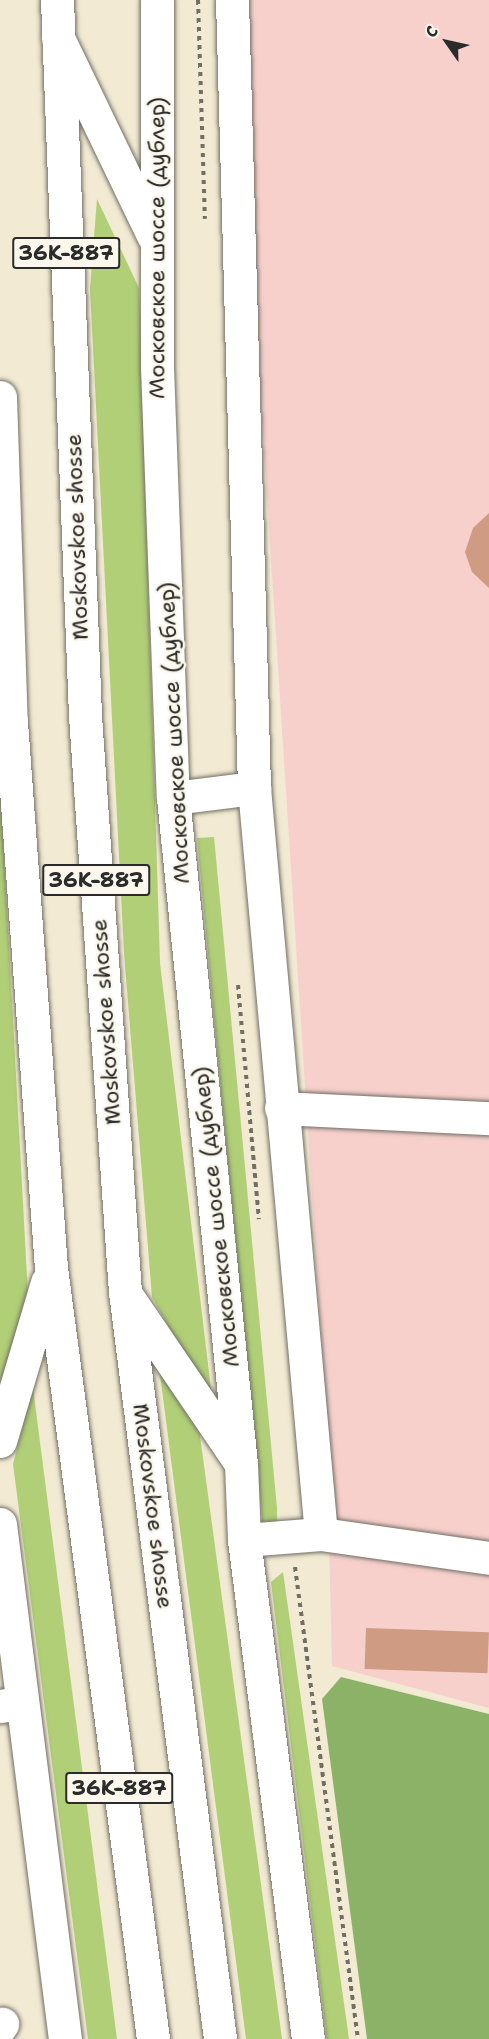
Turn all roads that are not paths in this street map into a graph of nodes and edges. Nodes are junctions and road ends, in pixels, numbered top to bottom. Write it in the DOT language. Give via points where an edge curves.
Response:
graph roads {
  1 [pos="57,0"];
  2 [pos="157,0"];
  3 [pos="232,0"];
  4 [pos="58,38"];
  5 [pos="157,242"];
  6 [pos="0,397"];
  7 [pos="254,788"];
  8 [pos="173,798"];
  9 [pos="281,1108"];
  10 [pos="489,1118"];
  11 [pos="51,1268"];
  12 [pos="125,1292"];
  13 [pos="0,1441"];
  14 [pos="241,1464"];
  15 [pos="0,1524"];
  16 [pos="321,1534"];
  17 [pos="244,1540"];
  18 [pos="489,1558"];
  19 [pos="11,1705"];
  20 [pos="65,2039"];
  21 [pos="153,2039"];
  22 [pos="220,2039"];
  23 [pos="308,2039"];
  1 -- 4 [label="main road, Moskovskoe shosse / 36К-887"];
  2 -- 5 [label="main road, Московское шоссе (дублер)"];
  3 -- 7 [label="main road"];
  4 -- 5 [label="main road"];
  4 -- 12 [label="main road, Moskovskoe shosse / 36К-887" via="85,717"];
  5 -- 8 [label="main road, Московское шоссе (дублер)" via="157,367"];
  6 -- 11 [label="main road, 36К-887" via="11,722"];
  7 -- 8 [label="main road"];
  7 -- 9 [label="main road"];
  8 -- 14 [label="main road, Московское шоссе (дублер)"];
  9 -- 10 [label="main road"];
  9 -- 16 [label="main road"];
  11 -- 13 [label="main road"];
  11 -- 21 [label="main road, 36К-887"];
  12 -- 14 [label="main road"];
  12 -- 22 [label="main road, Moskovskoe shosse / 36К-887"];
  14 -- 17 [label="main road, Московское шоссе (дублер)"];
  15 -- 19 [label="main road"];
  16 -- 17 [label="main road"];
  16 -- 18 [label="main road"];
  17 -- 23 [label="main road, Московское шоссе (дублер)"];
  19 -- 20 [label="main road"];
}
